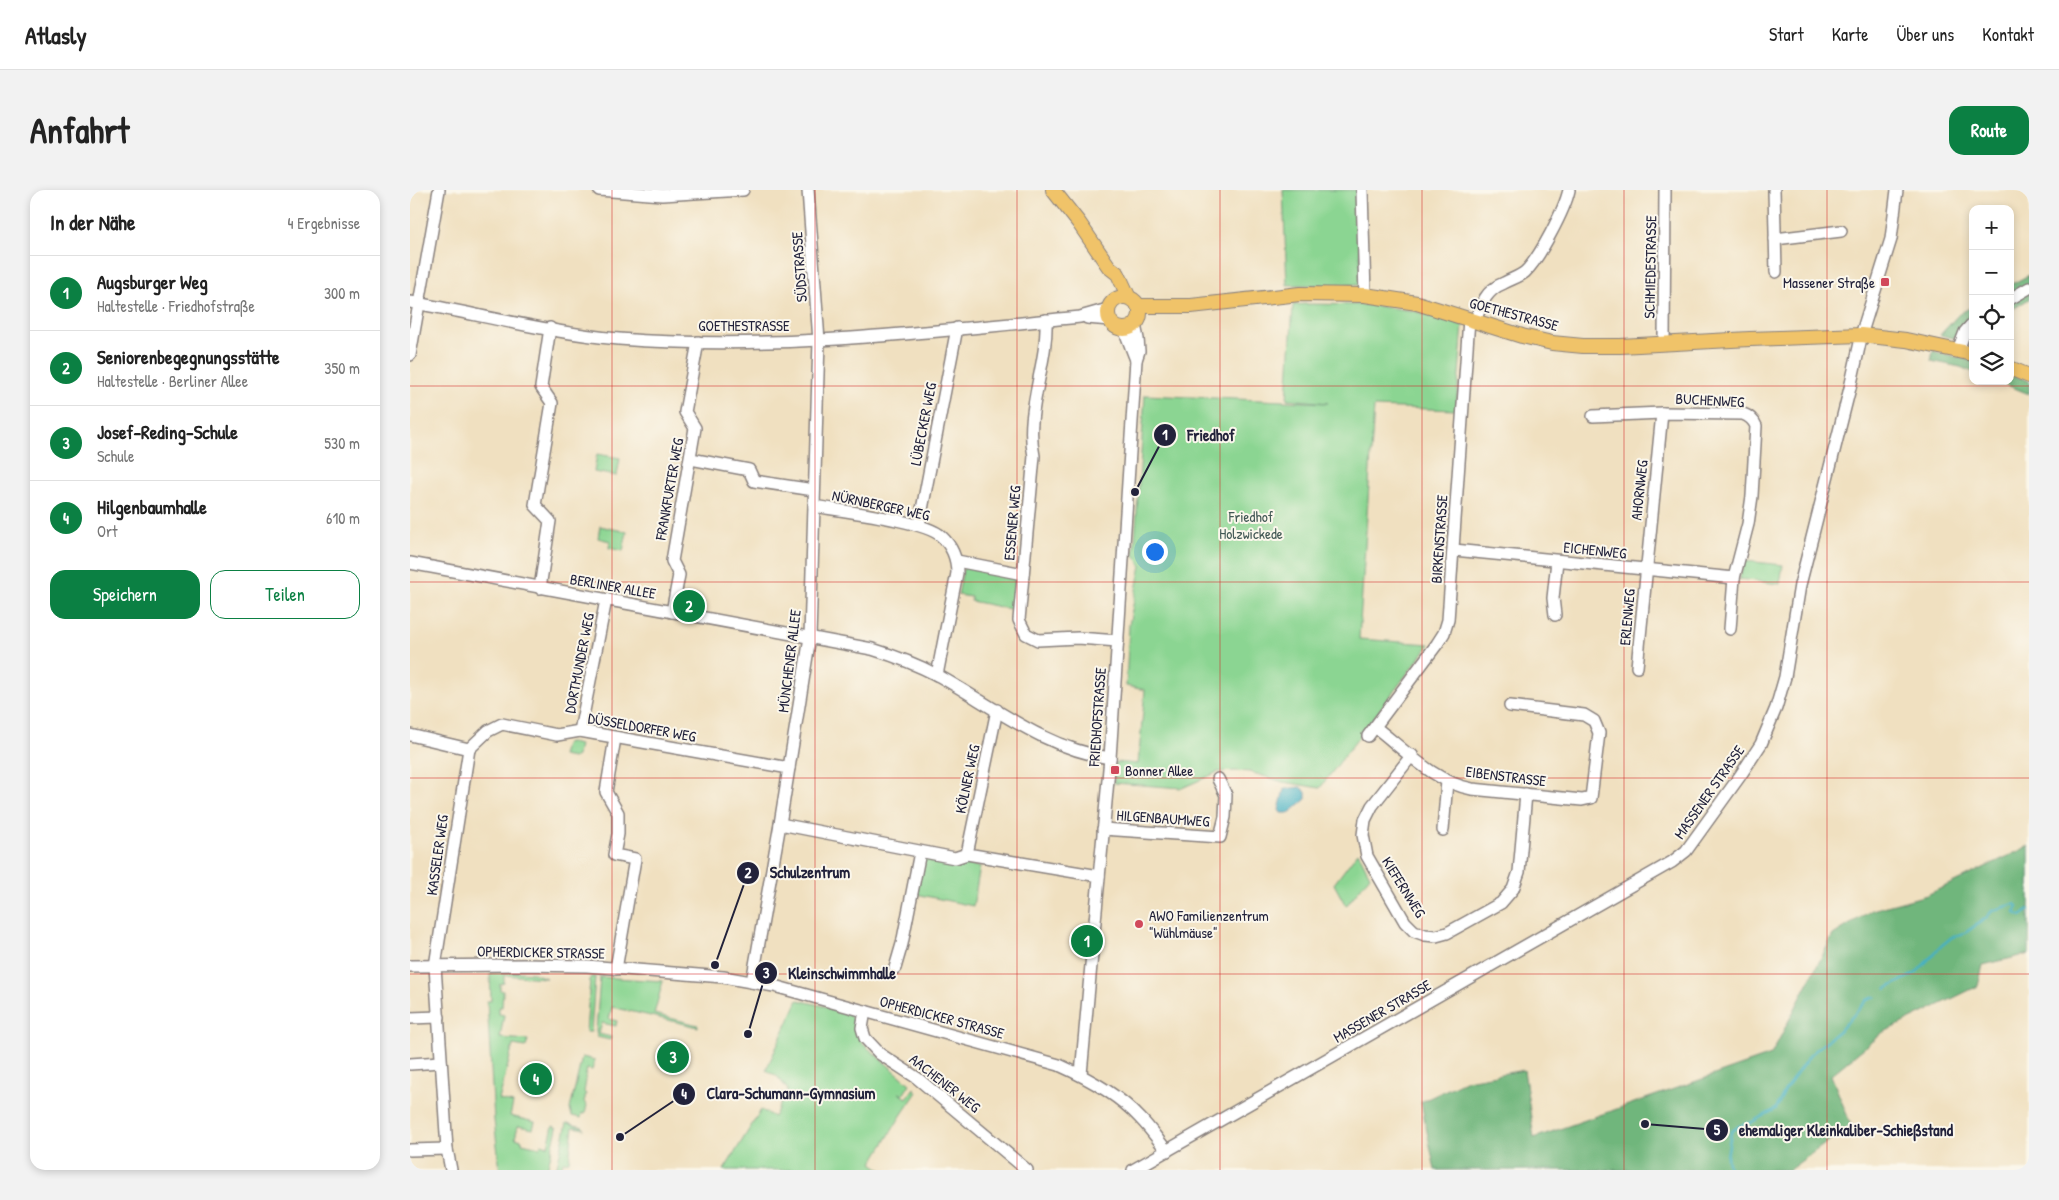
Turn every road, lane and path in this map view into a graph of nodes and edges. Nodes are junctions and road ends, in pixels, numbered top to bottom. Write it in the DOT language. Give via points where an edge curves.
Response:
graph roads {
  1 [pos="439,190"];
  2 [pos="599,190"];
  3 [pos="743,190"];
  4 [pos="808,190"];
  5 [pos="1055,190"];
  6 [pos="1362,190"];
  7 [pos="1569,190"];
  8 [pos="1665,190"];
  9 [pos="1774,190"];
  10 [pos="1896,190"];
  11 [pos="662,192"];
  12 [pos="1841,231"];
  13 [pos="1775,238"];
  14 [pos="1776,272"];
  15 [pos="2029,288"];
  16 [pos="1365,296"];
  17 [pos="2014,297"];
  18 [pos="415,303"];
  19 [pos="1131,312"];
  20 [pos="1109,315"];
  21 [pos="1046,320"];
  22 [pos="1472,320"];
  23 [pos="550,328"];
  24 [pos="957,328"];
  25 [pos="1969,328"];
  26 [pos="1861,336"];
  27 [pos="698,342"];
  28 [pos="819,342"];
  29 [pos="1664,343"];
  30 [pos="1958,350"];
  31 [pos="1969,353"];
  32 [pos="410,355"];
  33 [pos="2014,370"];
  34 [pos="2029,376"];
  35 [pos="1662,413"];
  36 [pos="1593,416"];
  37 [pos="691,459"];
  38 [pos="814,490"];
  39 [pos="814,506"];
  40 [pos="919,525"];
  41 [pos="1454,550"];
  42 [pos="957,561"];
  43 [pos="1556,561"];
  44 [pos="410,564"];
  45 [pos="1646,570"];
  46 [pos="1023,574"];
  47 [pos="1734,578"];
  48 [pos="540,588"];
  49 [pos="606,600"];
  50 [pos="672,612"];
  51 [pos="1555,615"];
  52 [pos="1730,629"];
  53 [pos="810,637"];
  54 [pos="1118,641"];
  55 [pos="1638,667"];
  56 [pos="937,675"];
  57 [pos="1510,706"];
  58 [pos="997,710"];
  59 [pos="580,731"];
  60 [pos="1372,731"];
  61 [pos="410,735"];
  62 [pos="615,738"];
  63 [pos="469,749"];
  64 [pos="1412,755"];
  65 [pos="1110,758"];
  66 [pos="789,768"];
  67 [pos="1218,779"];
  68 [pos="1447,781"];
  69 [pos="1526,794"];
  70 [pos="780,824"];
  71 [pos="1103,829"];
  72 [pos="1443,830"];
  73 [pos="920,852"];
  74 [pos="967,854"];
  75 [pos="1099,876"];
  76 [pos="410,966"];
  77 [pos="435,966"];
  78 [pos="895,968"];
  79 [pos="616,969"];
  80 [pos="752,982"];
  81 [pos="864,1011"];
  82 [pos="439,1016"];
  83 [pos="410,1018"];
  84 [pos="441,1062"];
  85 [pos="410,1064"];
  86 [pos="1081,1074"];
  87 [pos="447,1149"];
  88 [pos="410,1150"];
  89 [pos="1167,1151"];
  90 [pos="451,1170"];
  91 [pos="1027,1170"];
  92 [pos="1132,1170"];
  1 -- 18 [label="street"];
  2 -- 11 [label="street"];
  3 -- 11 [label="street"];
  4 -- 28 [label="street, SÜDSTRASSE"];
  5 -- 19 [label="main road" via="1109,267 1118,274"];
  6 -- 16 [label="street"];
  7 -- 22 [label="street, BIRKENSTRASSE" via="1563,211 1530,266 1519,276 1491,290"];
  8 -- 29 [label="street, SCHMIEDESTRASSE"];
  9 -- 13 [label="street"];
  10 -- 26 [label="street, MASSENER STRASSE" via="1891,239"];
  12 -- 13 [label="street"];
  13 -- 14 [label="street"];
  15 -- 17 [label="street"];
  16 -- 19 [label="main road, GOETHESTRASSE" via="1300,294"];
  16 -- 22 [label="main road, GOETHESTRASSE" via="1416,303"];
  18 -- 23 [label="street, GOETHESTRASSE"];
  18 -- 32 [label="street"];
  19 -- 20 [label="main road" via="1110,305"];
  19 -- 20 [label="main road" via="1113,325"];
  19 -- 54 [label="street, FRIEDHOFSTRASSE" via="1136,360"];
  20 -- 21 [label="street, GOETHESTRASSE"];
  21 -- 24 [label="street, GOETHESTRASSE"];
  21 -- 46 [label="street, ESSENER WEG" via="1047,340 1030,440 1034,456"];
  22 -- 29 [label="main road, GOETHESTRASSE" via="1522,336 1582,346"];
  22 -- 41 [label="street, BIRKENSTRASSE"];
  23 -- 27 [label="street, GOETHESTRASSE" via="620,339"];
  23 -- 48 [label="street" via="541,387 552,403 536,506 550,521"];
  24 -- 28 [label="street, GOETHESTRASSE"];
  24 -- 40 [label="street, LÜBECKER WEG"];
  25 -- 30 [label="street"];
  26 -- 29 [label="main road, GOETHESTRASSE"];
  26 -- 30 [label="main road, GOETHESTRASSE"];
  26 -- 89 [label="street, MASSENER STRASSE" via="1800,585 1785,677 1776,708 1761,744 1686,851 1664,867"];
  27 -- 28 [label="street, GOETHESTRASSE"];
  27 -- 37 [label="street, FRANKFURTER WEG" via="685,412 695,428"];
  28 -- 38 [label="street, MÜNCHENER ALLEE"];
  30 -- 31 [label="main road, GOETHESTRASSE"];
  33 -- 34 [label="main road"];
  35 -- 36 [label="street, BUCHENWEG"];
  35 -- 45 [label="street, AHORNWEG"];
  35 -- 47 [label="street, BUCHENWEG" via="1742,414 1754,421 1752,496"];
  37 -- 38 [label="street" via="749,470 754,480"];
  37 -- 50 [label="street, FRANKFURTER WEG" via="672,561 680,575"];
  38 -- 39 [label="street, MÜNCHENER ALLEE"];
  39 -- 40 [label="street, NÜRNBERGER WEG"];
  39 -- 53 [label="street, MÜNCHENER ALLEE"];
  40 -- 42 [label="street, NÜRNBERGER WEG" via="940,535 952,548"];
  41 -- 43 [label="street, EICHENWEG"];
  41 -- 60 [label="street, BIRKENSTRASSE" via="1450,613 1444,633"];
  42 -- 46 [label="street"];
  42 -- 56 [label="street"];
  43 -- 45 [label="street, EICHENWEG"];
  43 -- 51 [label="street"];
  44 -- 48 [label="street, BERLINER ALLEE"];
  45 -- 47 [label="street, EICHENWEG"];
  45 -- 55 [label="street, ERLENWEG"];
  46 -- 54 [label="street, ESSENER WEG" via="1019,620 1030,637 1044,641 1078,638"];
  47 -- 52 [label="street"];
  48 -- 49 [label="street, BERLINER ALLEE"];
  49 -- 50 [label="street, BERLINER ALLEE"];
  49 -- 59 [label="street, DORTMUNDER WEG"];
  50 -- 53 [label="street, BERLINER ALLEE"];
  53 -- 56 [label="street" via="872,648"];
  53 -- 66 [label="street, MÜNCHENER ALLEE"];
  54 -- 65 [label="street, FRIEDHOFSTRASSE"];
  56 -- 58 [label="street"];
  57 -- 69 [label="street, EIBENSTRASSE" via="1584,715 1594,721 1598,733 1591,798 1582,800"];
  58 -- 65 [label="street" via="1056,743"];
  58 -- 74 [label="street, KÖLNER WEG"];
  59 -- 62 [label="street, DÜSSELDORFER WEG"];
  59 -- 63 [label="street, DÜSSELDORFER WEG" via="557,735 502,724 488,731"];
  60 -- 64 [label="street, EIBENSTRASSE"];
  61 -- 63 [label="street"];
  62 -- 66 [label="street, DÜSSELDORFER WEG"];
  62 -- 79 [label="street" via="606,792 618,814 614,855 635,859"];
  63 -- 77 [label="street, KASSELER WEG"];
  64 -- 68 [label="street, EIBENSTRASSE"];
  64 -- 69 [label="street, KIEFERNWEG" via="1372,806 1363,834 1367,856 1396,909 1409,927 1420,934 1447,933 1494,908 1509,894 1519,872"];
  65 -- 71 [label="street, FRIEDHOFSTRASSE"];
  66 -- 70 [label="street, MÜNCHENER ALLEE"];
  67 -- 71 [label="street, HILGENBAUMWEG" via="1226,795 1220,837"];
  68 -- 69 [label="street, EIBENSTRASSE" via="1472,789"];
  68 -- 72 [label="street"];
  70 -- 73 [label="street"];
  70 -- 80 [label="street, MÜNCHENER ALLEE"];
  71 -- 75 [label="street, FRIEDHOFSTRASSE"];
  73 -- 74 [label="street" via="955,858"];
  73 -- 78 [label="street"];
  74 -- 75 [label="street"];
  75 -- 86 [label="street, FRIEDHOFSTRASSE"];
  76 -- 77 [label="street, OPHERDICKER STRASSE"];
  77 -- 79 [label="street, OPHERDICKER STRASSE"];
  77 -- 82 [label="street, KASSELER WEG"];
  79 -- 80 [label="street, OPHERDICKER STRASSE" via="714,975"];
  80 -- 81 [label="street, OPHERDICKER STRASSE"];
  81 -- 86 [label="street, OPHERDICKER STRASSE" via="1059,1065"];
  81 -- 91 [label="street, AACHENER WEG" via="862,1028 865,1038 880,1054 917,1078"];
  82 -- 83 [label="street"];
  82 -- 84 [label="street, KASSELER WEG"];
  84 -- 85 [label="street"];
  84 -- 87 [label="street, KASSELER WEG"];
  86 -- 89 [label="street, OPHERDICKER STRASSE" via="1115,1096 1140,1118"];
  87 -- 88 [label="street"];
  87 -- 90 [label="street, KASSELER WEG"];
  89 -- 92 [label="street, MASSENER STRASSE"];
}
